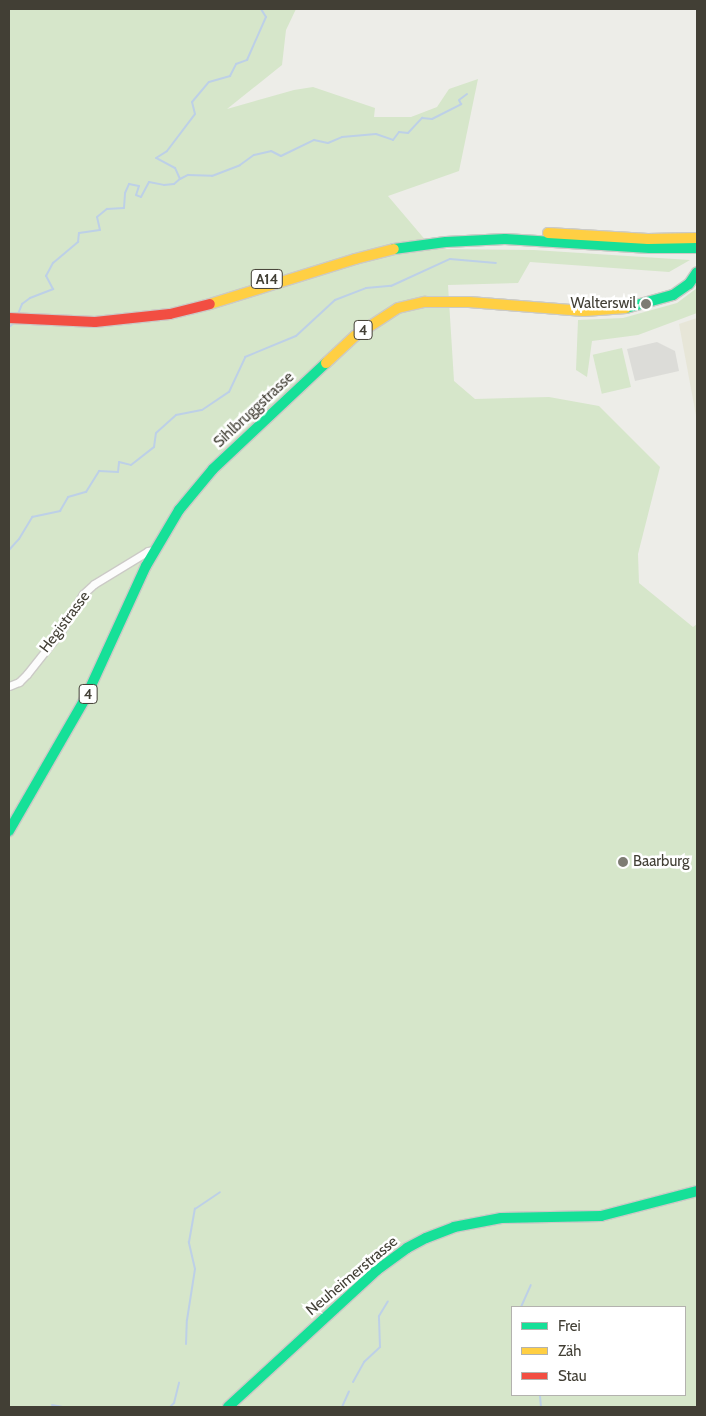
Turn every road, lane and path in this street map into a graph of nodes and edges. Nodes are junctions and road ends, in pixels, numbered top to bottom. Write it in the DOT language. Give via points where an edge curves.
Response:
graph roads {
  1 [pos="697,238"];
  2 [pos="697,248"];
  3 [pos="697,272"];
  4 [pos="9,310"];
  5 [pos="9,318"];
  6 [pos="67,319"];
  7 [pos="154,550"];
  8 [pos="9,686"];
  9 [pos="9,831"];
  10 [pos="697,1191"];
  11 [pos="228,1407"];
  1 -- 6 [label="main road, A14" via="648,239 511,232 431,235 345,253 191,302"];
  2 -- 6 [label="main road, A14" via="505,239 432,243 355,259 183,312 132,320"];
  3 -- 7 [label="main road, Sihlbruggstrasse / 4" via="689,284 673,295 620,310 584,311 439,301 411,304 385,314 355,336 214,469 179,510"];
  4 -- 6 [label="main road, A14"];
  5 -- 6 [label="main road, A14"];
  7 -- 8 [label="street, Hegistrasse" via="94,584 83,594 61,631 27,674"];
  7 -- 9 [label="main road, Sihlbruggstrasse / 4" via="85,699"];
  10 -- 11 [label="main road, Neuheimerstrasse" via="601,1216 501,1218 454,1227 426,1238 377,1270"];
}
